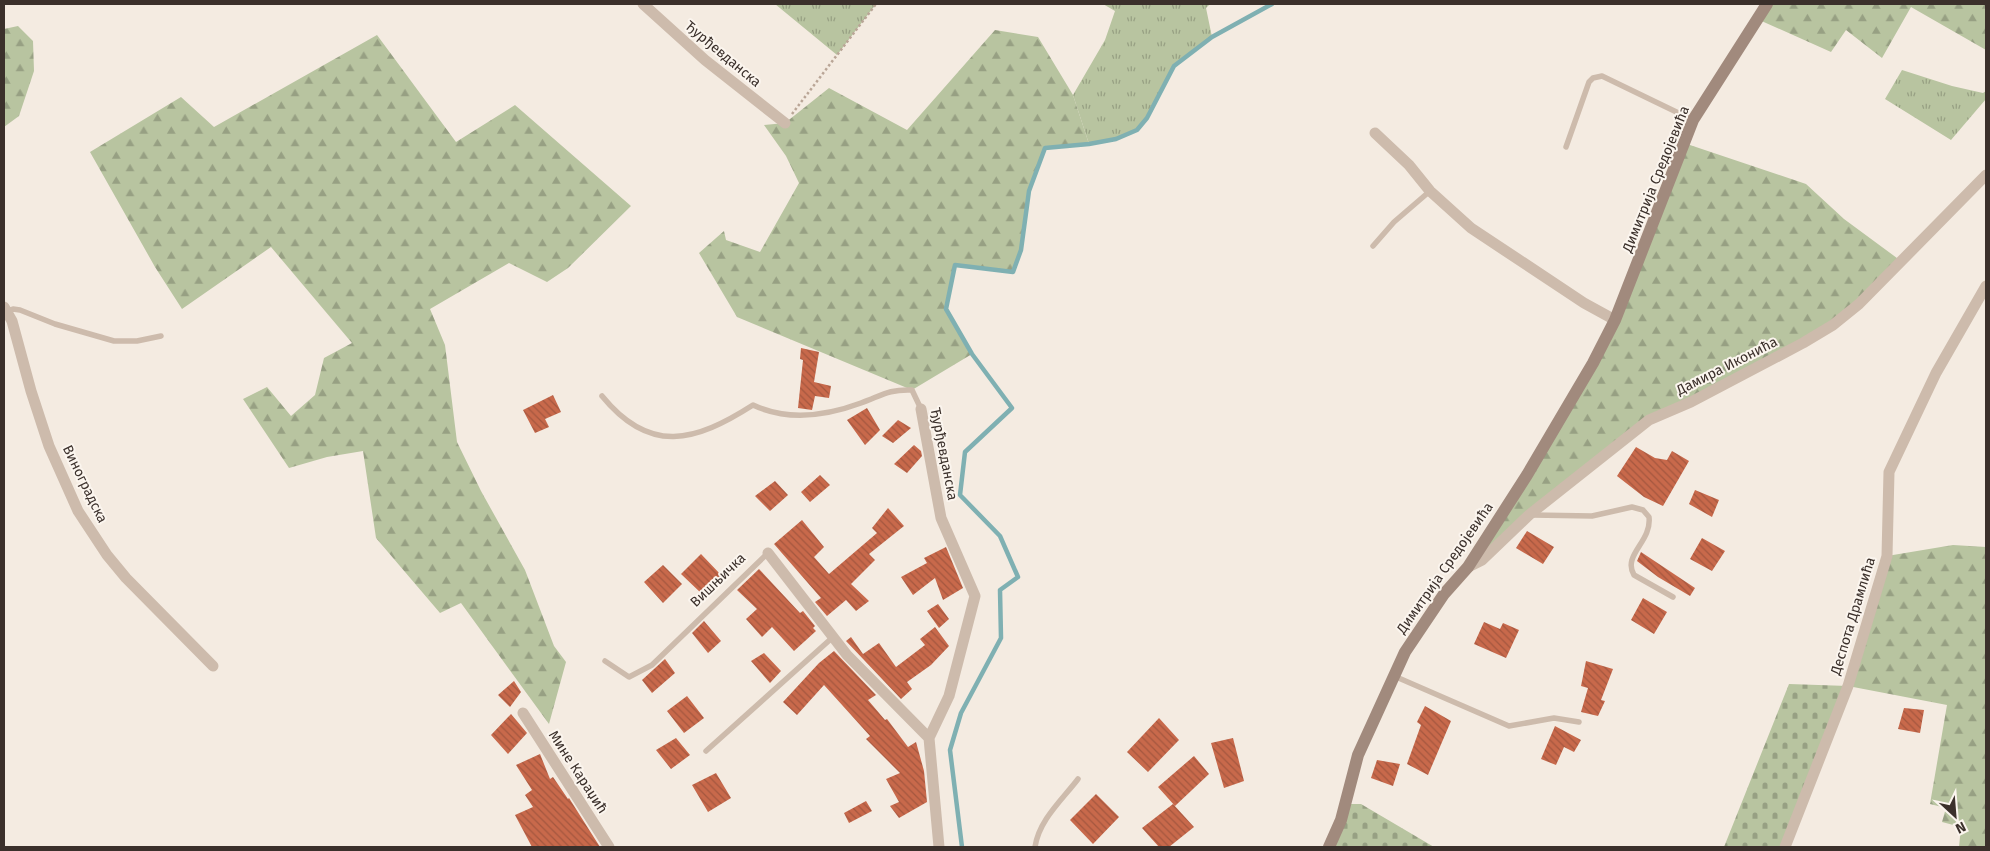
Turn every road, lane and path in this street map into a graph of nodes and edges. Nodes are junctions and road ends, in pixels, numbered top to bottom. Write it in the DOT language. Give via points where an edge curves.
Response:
graph roads {
  1 [pos="643,4"];
  2 [pos="876,4"];
  3 [pos="1767,4"];
  4 [pos="1693,120"];
  5 [pos="785,124"];
  6 [pos="1375,133"];
  7 [pos="1566,147"];
  8 [pos="1986,175"];
  9 [pos="1430,191"];
  10 [pos="1373,246"];
  11 [pos="1986,286"];
  12 [pos="5,309"];
  13 [pos="1615,320"];
  14 [pos="161,336"];
  15 [pos="602,396"];
  16 [pos="921,410"];
  17 [pos="1529,515"];
  18 [pos="768,553"];
  19 [pos="1468,567"];
  20 [pos="1673,597"];
  21 [pos="833,637"];
  22 [pos="605,661"];
  23 [pos="213,666"];
  24 [pos="1394,676"];
  25 [pos="523,713"];
  26 [pos="1579,722"];
  27 [pos="929,738"];
  28 [pos="706,751"];
  29 [pos="1078,779"];
  30 [pos="608,847"];
  31 [pos="939,847"];
  32 [pos="1035,847"];
  33 [pos="1330,847"];
  34 [pos="1786,847"];
  1 -- 5 [label="street, Ђурђевданска" via="712,66"];
  2 -- 5 [label="path"];
  3 -- 4 [label="street, Димитрија Средојевића"];
  4 -- 7 [label="lane" via="1598,76 1589,82"];
  4 -- 13 [label="street, Димитрија Средојевића"];
  6 -- 9 [label="street" via="1409,165"];
  8 -- 17 [label="street, Дамира Иконића" via="1859,304 1833,325 1699,398 1649,420"];
  9 -- 10 [label="lane" via="1394,222"];
  9 -- 13 [label="street" via="1495,245 1584,304"];
  11 -- 34 [label="street, Деспота Драмлића" via="1936,372 1889,472 1887,556 1848,686"];
  12 -- 14 [label="lane" via="20,310 114,341"];
  12 -- 23 [label="street, Виноградска" via="12,322 49,446 78,511 126,578"];
  13 -- 19 [label="street, Димитрија Средојевића" via="1593,363"];
  15 -- 16 [label="lane, Ђурђевданска" via="626,421 646,433 674,438 731,419 753,405 797,416 834,412 895,390 912,390"];
  16 -- 27 [label="street, Ђурђевданска" via="941,518 975,596 949,696"];
  17 -- 19 [label="street, Дамира Иконића" via="1482,560"];
  17 -- 20 [label="lane" via="1592,516 1632,507 1643,510 1649,517 1648,533 1631,559 1630,569 1634,575"];
  18 -- 21 [label="street, Вишњичка"];
  18 -- 22 [label="lane, Вишњичка" via="652,665 629,677"];
  19 -- 24 [label="street, Димитрија Средојевића" via="1444,594 1405,652"];
  21 -- 27 [label="street, Вишњичка"];
  21 -- 28 [label="lane"];
  24 -- 26 [label="lane" via="1509,726 1554,718"];
  24 -- 33 [label="street, Димитрија Средојевића" via="1358,755 1341,820"];
  25 -- 30 [label="street, Мине Караџић"];
  27 -- 31 [label="street"];
  29 -- 32 [label="lane" via="1046,819"];
}
